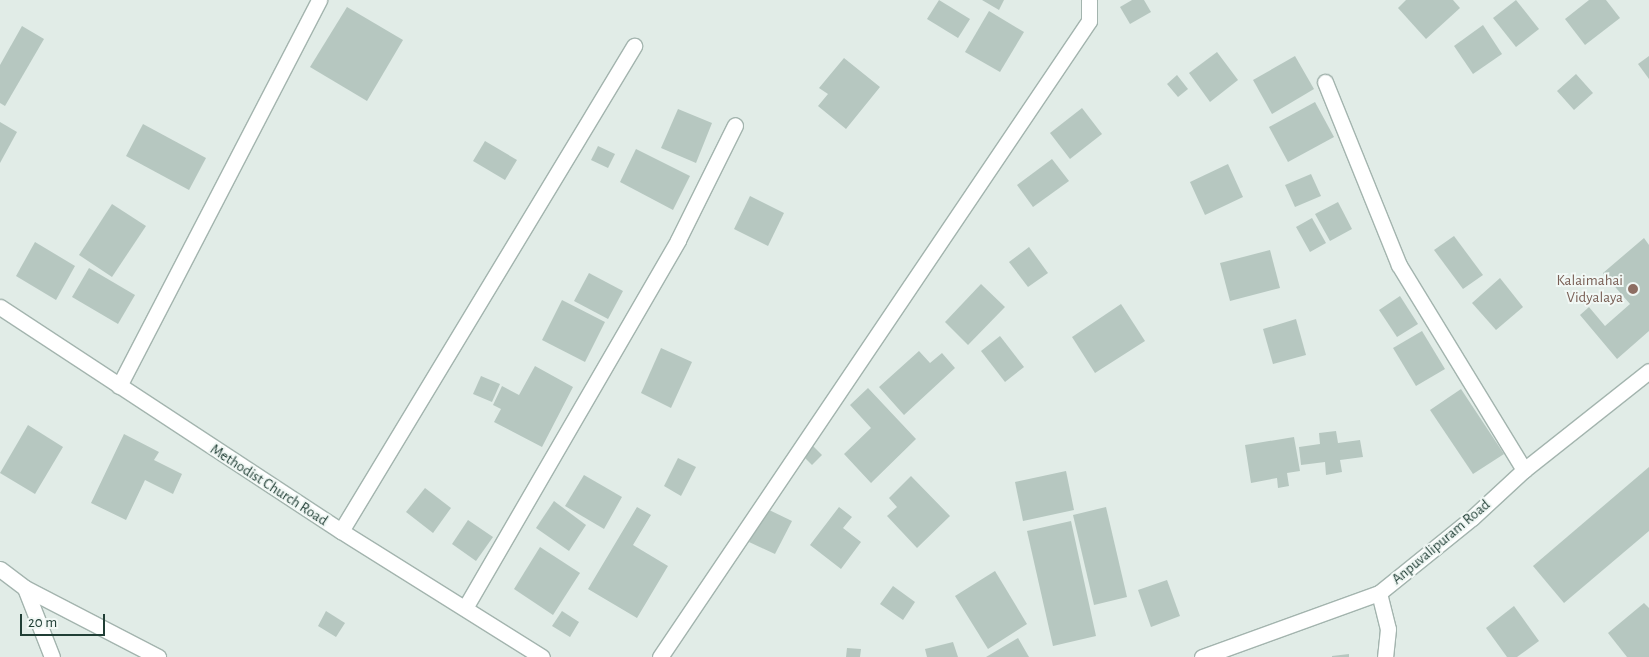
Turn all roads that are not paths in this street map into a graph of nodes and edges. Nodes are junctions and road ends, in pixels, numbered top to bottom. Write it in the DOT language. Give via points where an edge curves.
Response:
graph roads {
  1 [pos="319,0"];
  2 [pos="1090,0"];
  3 [pos="634,46"];
  4 [pos="1325,82"];
  5 [pos="735,125"];
  6 [pos="0,307"];
  7 [pos="1649,371"];
  8 [pos="119,386"];
  9 [pos="1524,470"];
  10 [pos="341,532"];
  11 [pos="0,569"];
  12 [pos="25,588"];
  13 [pos="1379,593"];
  14 [pos="465,608"];
  15 [pos="52,657"];
  16 [pos="158,657"];
  17 [pos="542,657"];
  18 [pos="660,657"];
  19 [pos="1202,657"];
  20 [pos="1385,657"];
  1 -- 8 [label="street"];
  2 -- 18 [label="street" via="1089,21"];
  3 -- 10 [label="street"];
  4 -- 9 [label="street" via="1399,265"];
  5 -- 14 [label="street" via="678,240"];
  6 -- 8 [label="street, Methodist Church Road"];
  7 -- 9 [label="street, Anpuvalipuram Road"];
  8 -- 10 [label="street, Methodist Church Road"];
  9 -- 13 [label="street, Anpuvalipuram Road" via="1472,518"];
  10 -- 14 [label="street, Methodist Church Road"];
  11 -- 12 [label="street"];
  12 -- 15 [label="street"];
  12 -- 16 [label="street"];
  13 -- 19 [label="street, Anpuvalipuram Road"];
  13 -- 20 [label="street" via="1388,629"];
  14 -- 17 [label="street, Methodist Church Road"];
}
